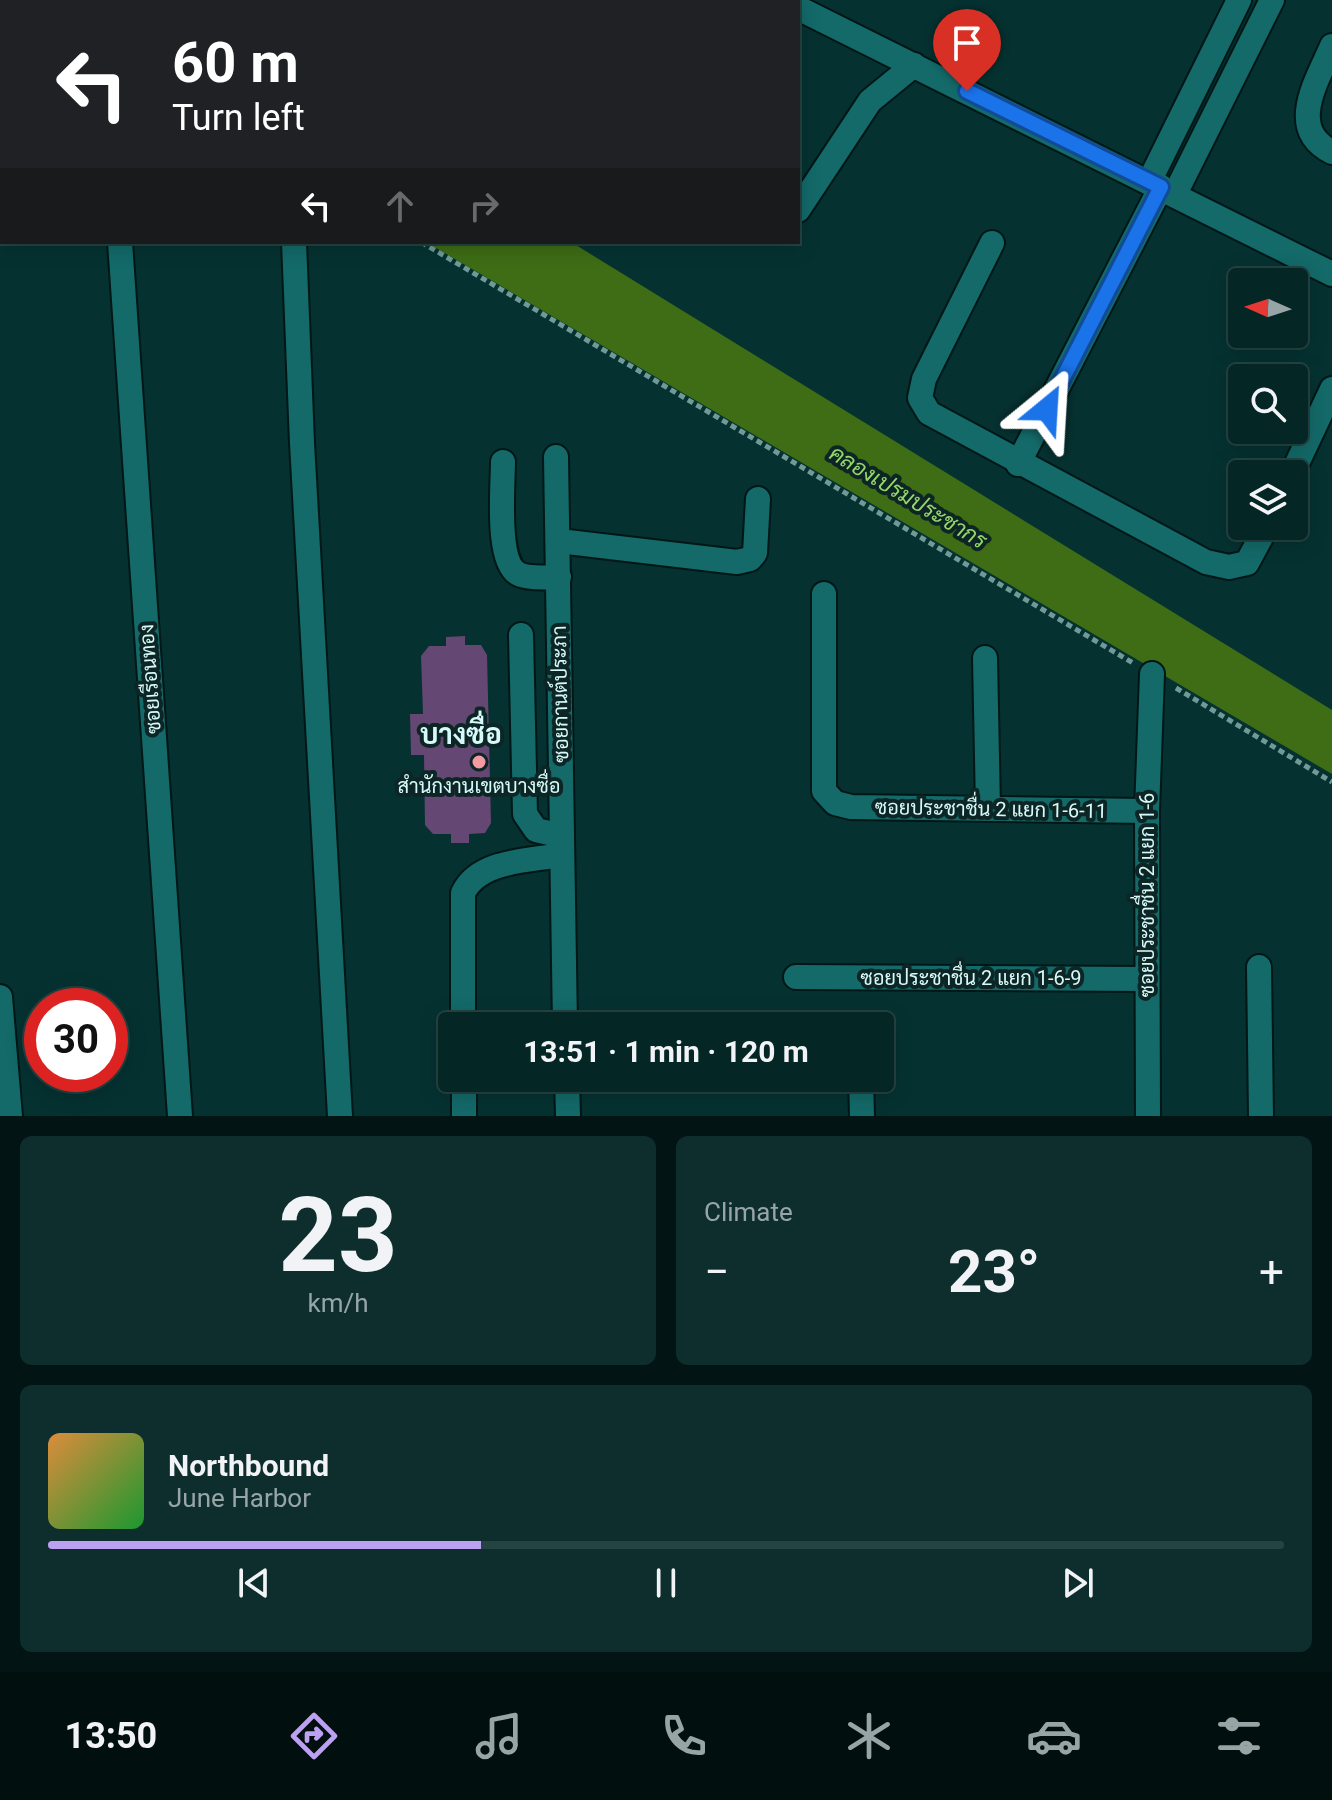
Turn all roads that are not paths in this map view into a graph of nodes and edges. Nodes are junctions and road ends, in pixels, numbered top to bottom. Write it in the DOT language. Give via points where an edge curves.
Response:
graph roads {
  1 [pos="1239,0"];
  2 [pos="1272,0"];
  3 [pos="800,9"];
  4 [pos="1332,46"];
  5 [pos="914,65"];
  6 [pos="1332,152"];
  7 [pos="1162,187"];
  8 [pos="800,207"];
  9 [pos="992,243"];
  10 [pos="120,244"];
  11 [pos="294,244"];
  12 [pos="1332,274"];
  13 [pos="1332,389"];
  14 [pos="556,457"];
  15 [pos="1299,460"];
  16 [pos="503,462"];
  17 [pos="1018,464"];
  18 [pos="758,499"];
  19 [pos="1259,540"];
  20 [pos="559,541"];
  21 [pos="559,577"];
  22 [pos="824,594"];
  23 [pos="521,635"];
  24 [pos="985,658"];
  25 [pos="1152,674"];
  26 [pos="988,808"];
  27 [pos="1147,811"];
  28 [pos="561,846"];
  29 [pos="1259,967"];
  30 [pos="796,977"];
  31 [pos="1146,979"];
  32 [pos="0,997"];
  33 [pos="463,1012"];
  34 [pos="565,1012"];
  35 [pos="464,1092"];
  36 [pos="567,1092"];
  37 [pos="861,1092"];
  38 [pos="10,1116"];
  39 [pos="180,1116"];
  40 [pos="340,1116"];
  41 [pos="464,1116"];
  42 [pos="568,1116"];
  43 [pos="862,1116"];
  44 [pos="1148,1116"];
  45 [pos="1261,1116"];
  1 -- 7 [label="street"];
  2 -- 7 [label="street"];
  3 -- 5 [label="street"];
  4 -- 6 [label="street" via="1306,121 1316,144"];
  5 -- 7 [label="street"];
  5 -- 8 [label="street" via="870,101"];
  7 -- 12 [label="street"];
  7 -- 17 [label="street"];
  9 -- 17 [label="street" via="924,379 920,398 929,413"];
  10 -- 39 [label="street, ซอยเรือนทอง"];
  11 -- 40 [label="street"];
  13 -- 15 [label="street"];
  14 -- 20 [label="street, ซอยกานต์ประภา"];
  16 -- 21 [label="street" via="504,550 509,567 520,575"];
  17 -- 19 [label="street" via="1206,562 1229,567 1247,563"];
  18 -- 20 [label="street" via="755,553 737,562"];
  20 -- 21 [label="street, ซอยกานต์ประภา"];
  21 -- 28 [label="street, ซอยกานต์ประภา"];
  22 -- 26 [label="street, ซอยประชาชื่น 2 แยก 1-6-11" via="824,791 835,803 851,807"];
  23 -- 28 [label="street" via="525,814 536,830"];
  24 -- 26 [label="street"];
  25 -- 27 [label="street, ซอยประชาชื่น 2 แยก 1-6"];
  26 -- 27 [label="street, ซอยประชาชื่น 2 แยก 1-6-11"];
  27 -- 31 [label="street, ซอยประชาชื่น 2 แยก 1-6"];
  28 -- 33 [label="street" via="469,881 463,893"];
  28 -- 34 [label="street, ซอยกานต์ประภา"];
  29 -- 45 [label="street"];
  30 -- 31 [label="street, ซอยประชาชื่น 2 แยก 1-6-9"];
  31 -- 44 [label="street, ซอยประชาชื่น 2 แยก 1-6"];
  32 -- 38 [label="street"];
  35 -- 41 [label="street"];
  36 -- 42 [label="street"];
  37 -- 43 [label="street"];
}
